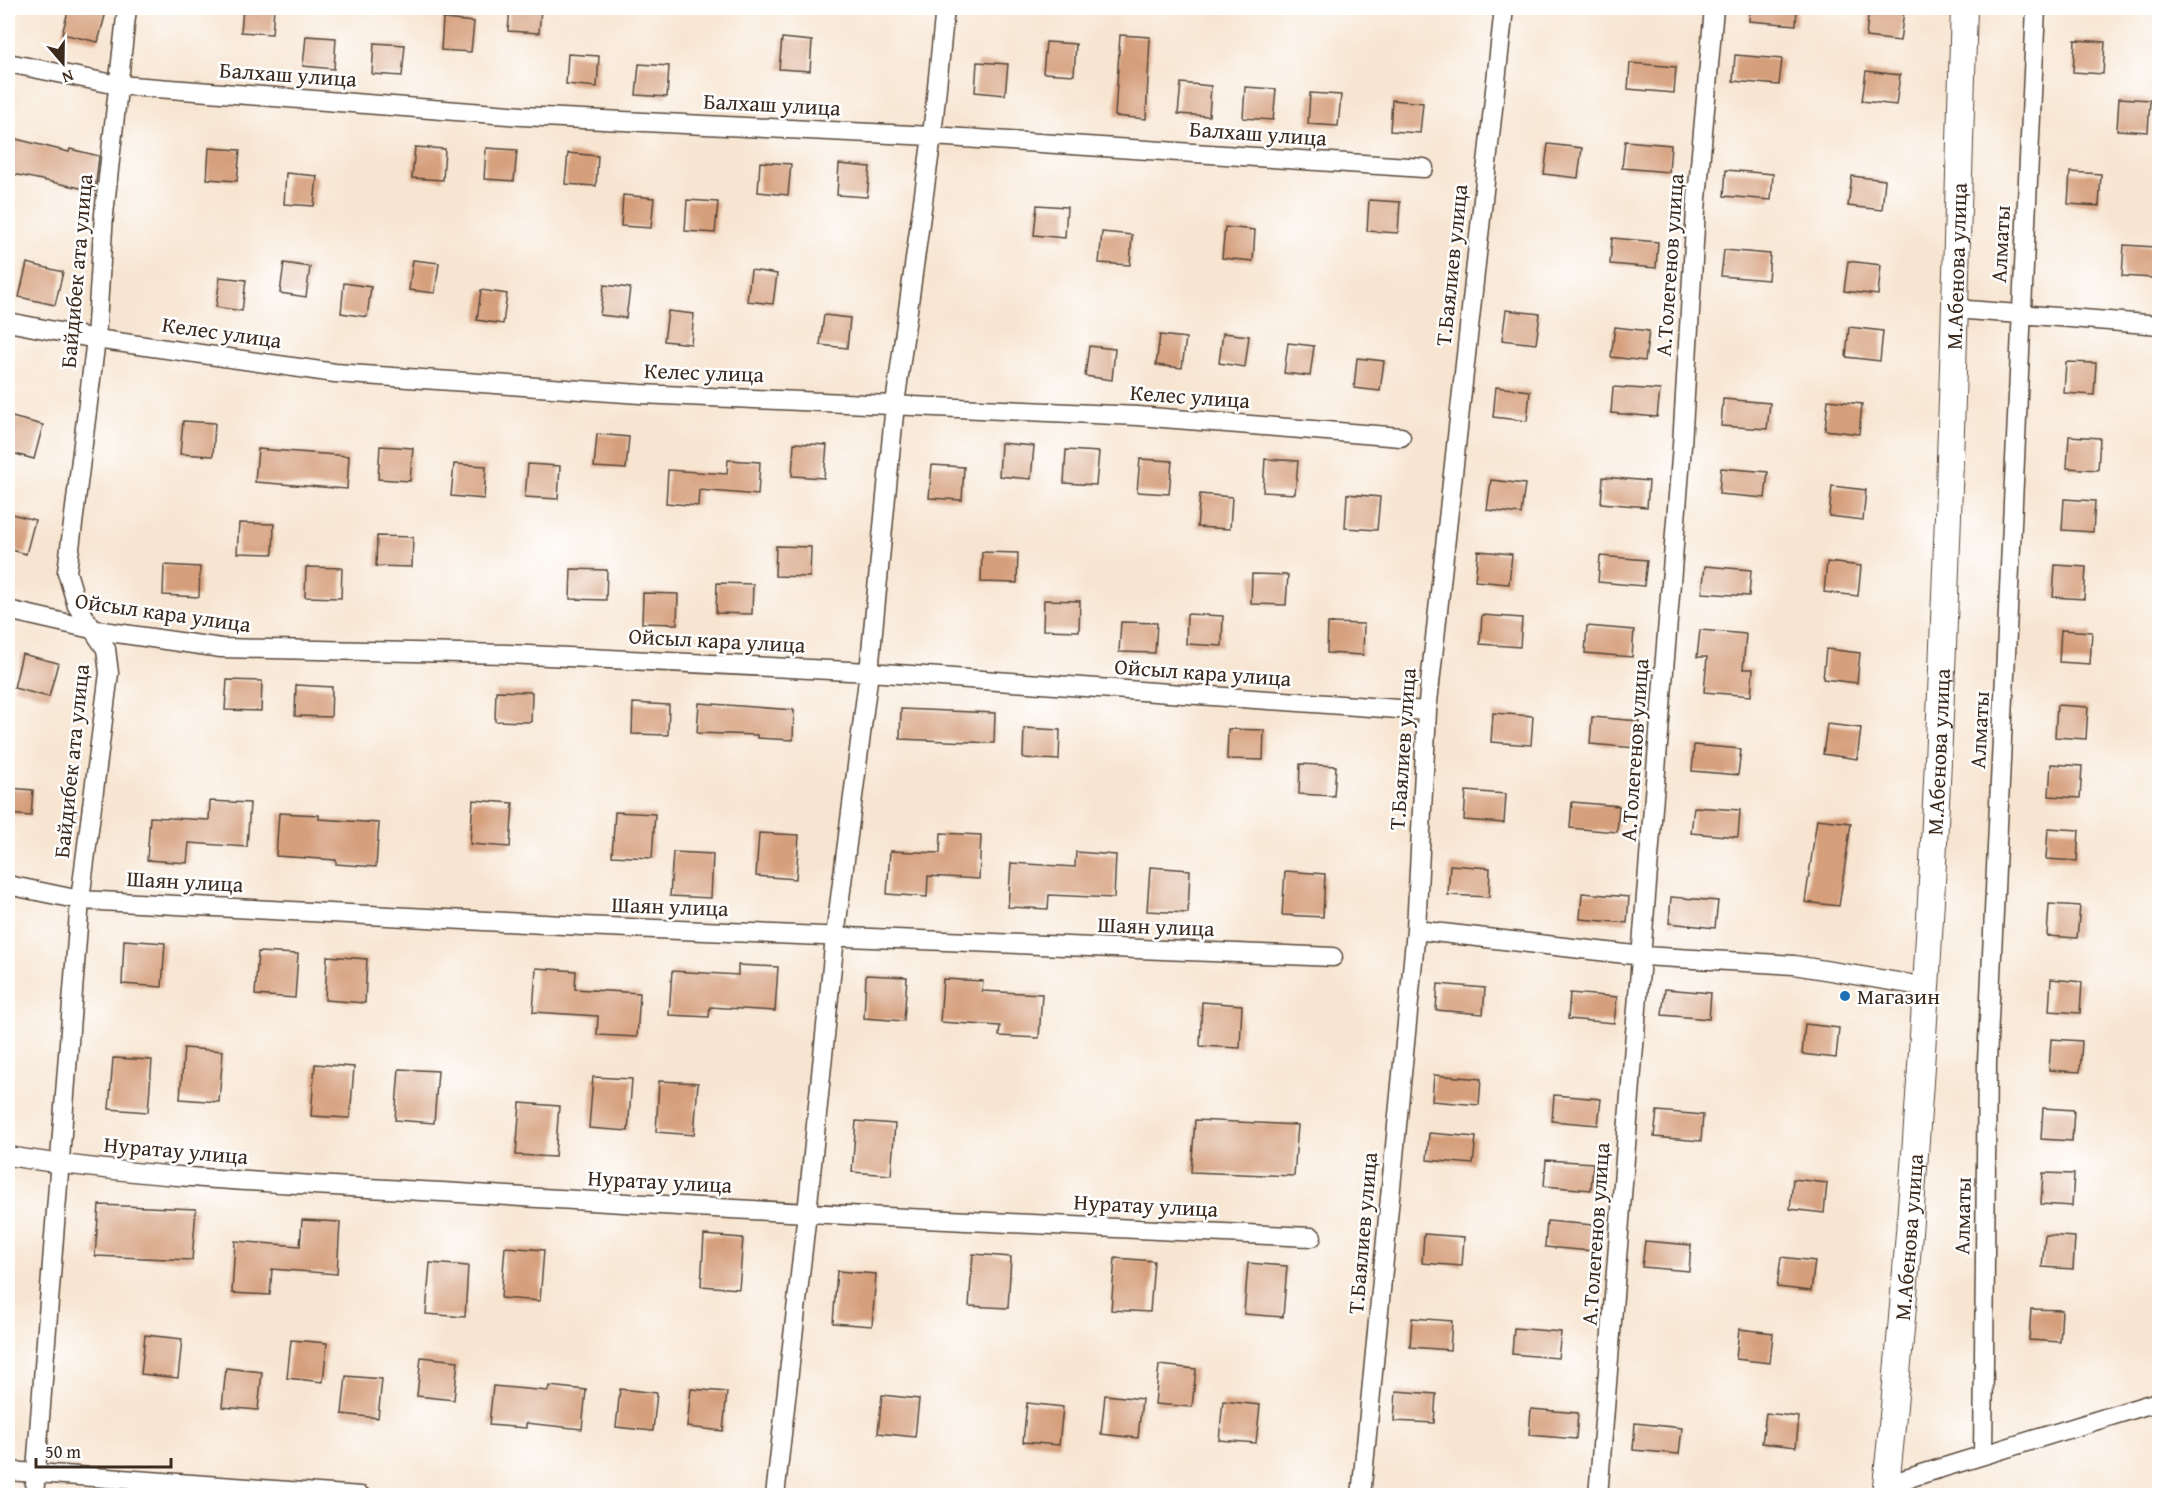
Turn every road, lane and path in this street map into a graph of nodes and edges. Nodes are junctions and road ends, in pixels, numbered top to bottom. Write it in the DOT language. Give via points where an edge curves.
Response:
graph roads {
  1 [pos="127,8"];
  2 [pos="945,8"];
  3 [pos="1504,8"];
  4 [pos="1714,8"];
  5 [pos="1964,8"];
  6 [pos="2036,8"];
  7 [pos="8,63"];
  8 [pos="118,85"];
  9 [pos="932,136"];
  10 [pos="1424,168"];
  11 [pos="1955,309"];
  12 [pos="2020,314"];
  13 [pos="8,322"];
  14 [pos="2160,325"];
  15 [pos="96,339"];
  16 [pos="895,404"];
  17 [pos="1401,437"];
  18 [pos="8,610"];
  19 [pos="96,630"];
  20 [pos="868,672"];
  21 [pos="1427,711"];
  22 [pos="8,885"];
  23 [pos="80,900"];
  24 [pos="1416,930"];
  25 [pos="835,937"];
  26 [pos="1643,956"];
  27 [pos="1333,957"];
  28 [pos="1928,987"];
  29 [pos="8,1156"];
  30 [pos="60,1164"];
  31 [pos="807,1214"];
  32 [pos="1312,1237"];
  33 [pos="2160,1401"];
  34 [pos="1983,1455"];
  35 [pos="8,1471"];
  36 [pos="36,1474"];
  37 [pos="1886,1490"];
  38 [pos="34,1496"];
  39 [pos="362,1496"];
  40 [pos="775,1496"];
  41 [pos="1361,1496"];
  42 [pos="1598,1496"];
  1 -- 8 [label="street, Байдибек ата улица"];
  2 -- 9 [label="street"];
  3 -- 21 [label="street, Т.Баялиев улица"];
  4 -- 26 [label="street, А.Толегенов улица"];
  5 -- 11 [label="main road, М.Абенова улица"];
  6 -- 12 [label="street, Алматы"];
  7 -- 8 [label="street, Балхаш улица"];
  8 -- 9 [label="street, Балхаш улица" via="522,116"];
  8 -- 15 [label="street, Байдибек ата улица"];
  9 -- 10 [label="street, Балхаш улица"];
  9 -- 16 [label="street"];
  11 -- 12 [label="street"];
  11 -- 28 [label="main road, М.Абенова улица"];
  12 -- 14 [label="street"];
  12 -- 34 [label="street, Алматы" via="1988,1062"];
  13 -- 15 [label="street, Келес улица"];
  15 -- 16 [label="street, Келес улица" via="335,373 640,394"];
  15 -- 19 [label="street, Байдибек ата улица" via="67,572 77,606"];
  16 -- 17 [label="street, Келес улица" via="1138,416"];
  16 -- 20 [label="street"];
  18 -- 19 [label="street, Ойсыл кара улица"];
  19 -- 20 [label="street, Ойсыл кара улица" via="220,648 508,654"];
  19 -- 23 [label="street, Байдибек ата улица" via="106,649 109,673"];
  20 -- 21 [label="street, Ойсыл кара улица"];
  20 -- 25 [label="street"];
  21 -- 24 [label="street, Т.Баялиев улица"];
  22 -- 23 [label="street, Шаян улица"];
  23 -- 25 [label="street, Шаян улица"];
  23 -- 30 [label="street, Байдибек ата улица"];
  24 -- 26 [label="street"];
  24 -- 41 [label="street, Т.Баялиев улица"];
  25 -- 27 [label="street, Шаян улица"];
  25 -- 31 [label="street"];
  26 -- 28 [label="street" via="1794,965"];
  26 -- 42 [label="street, А.Толегенов улица"];
  28 -- 37 [label="main road, М.Абенова улица"];
  29 -- 30 [label="street, Нуратау улица"];
  30 -- 31 [label="street, Нуратау улица" via="276,1182"];
  30 -- 36 [label="street, Байдибек ата улица"];
  31 -- 32 [label="street, Нуратау улица"];
  31 -- 40 [label="street"];
  33 -- 34 [label="street"];
  34 -- 37 [label="street"];
  35 -- 36 [label="street"];
  36 -- 38 [label="street, Байдибек ата улица"];
  36 -- 39 [label="street"];
}
